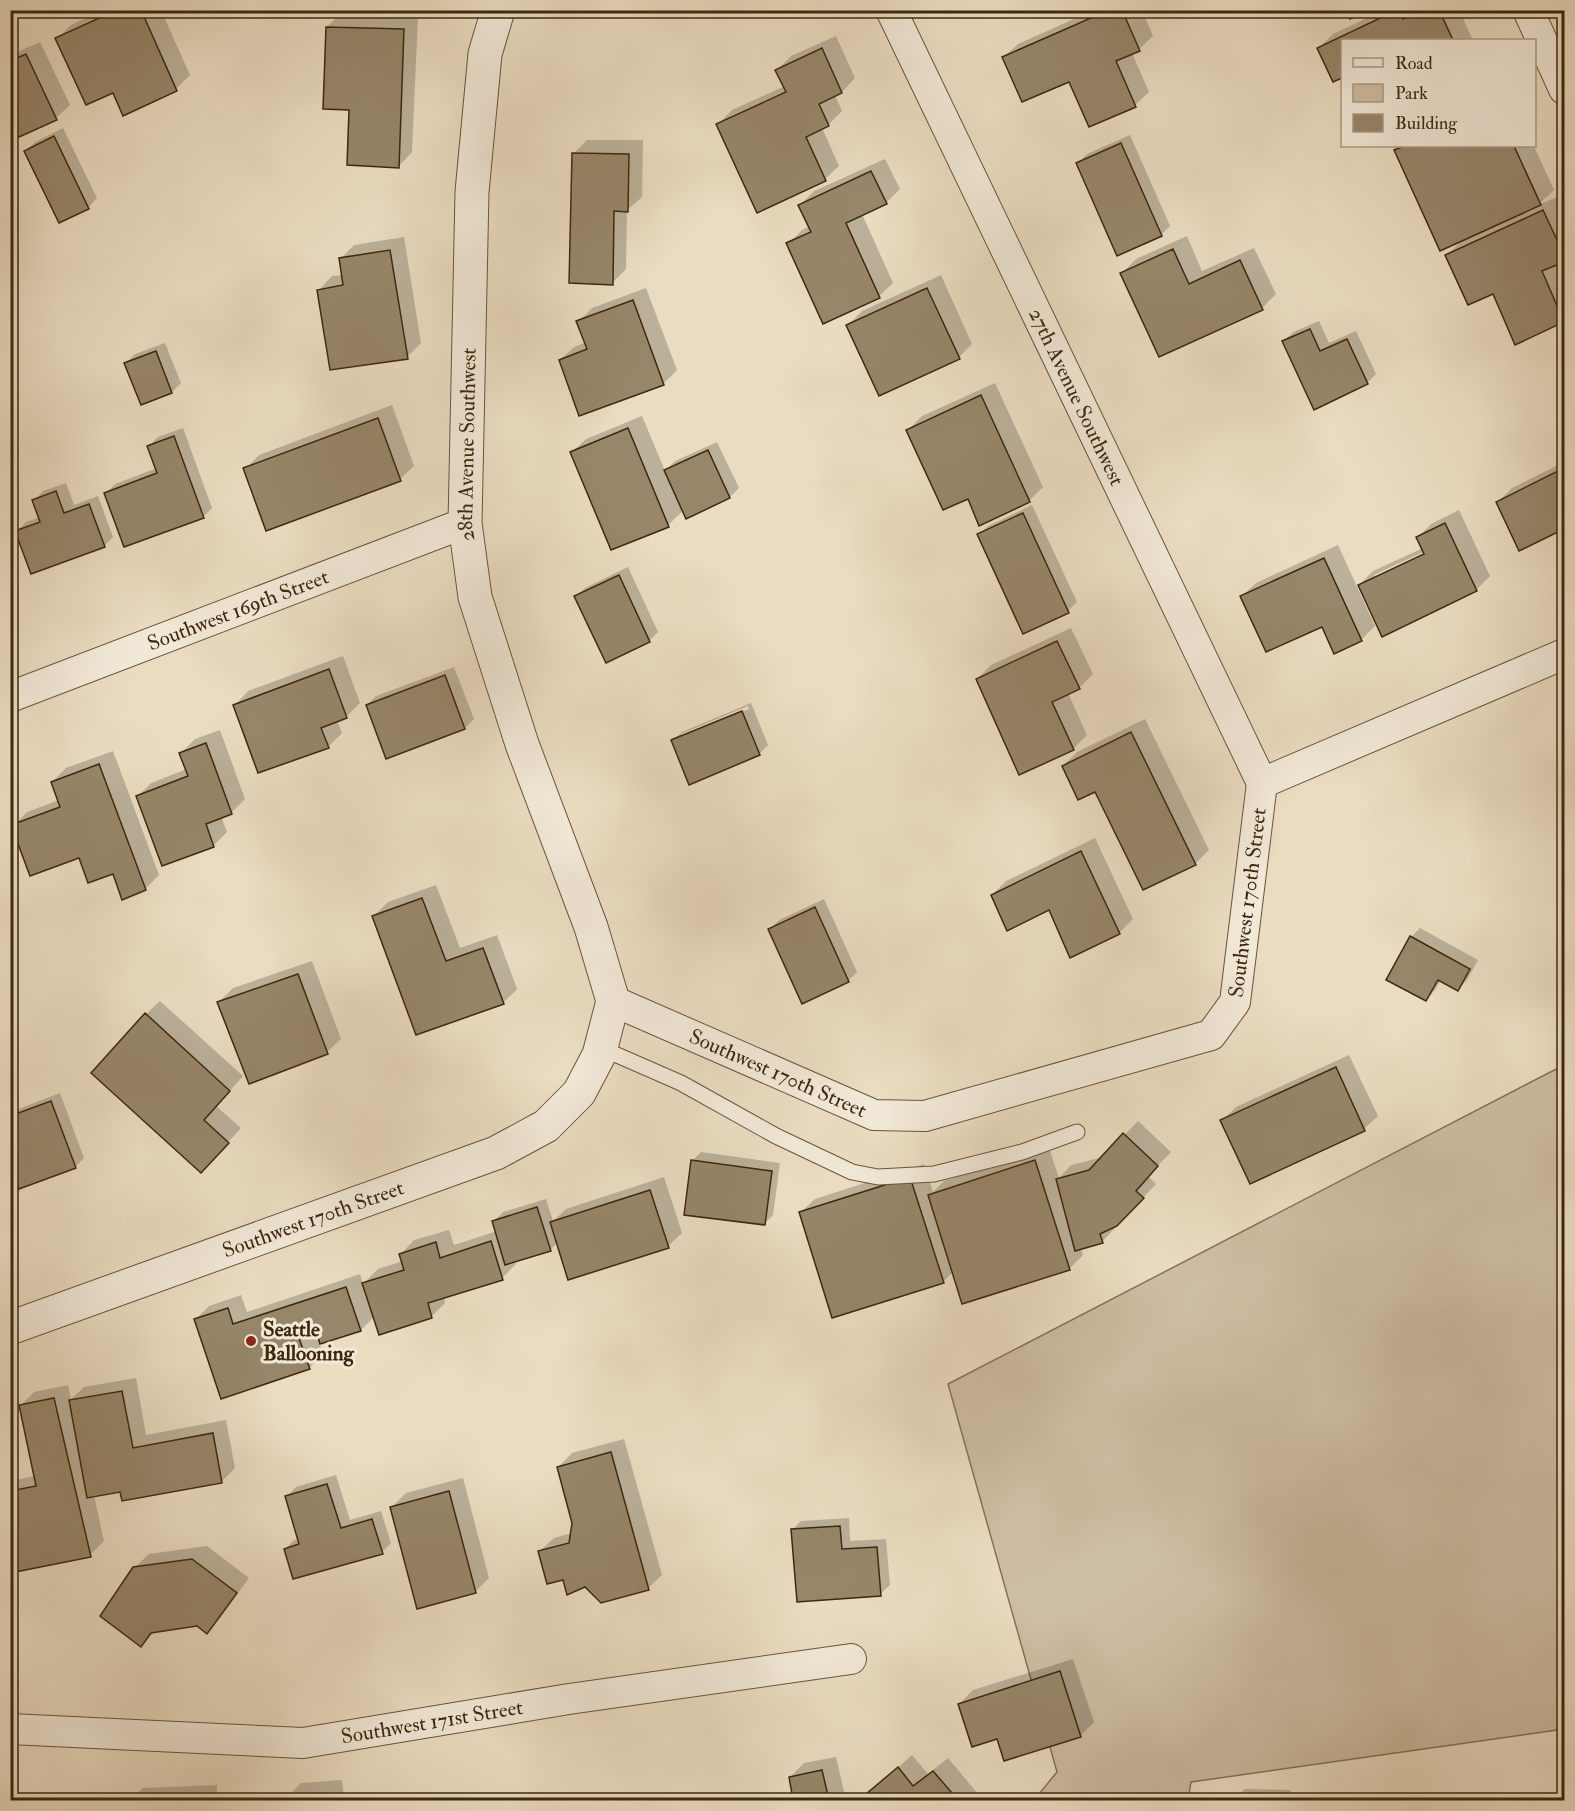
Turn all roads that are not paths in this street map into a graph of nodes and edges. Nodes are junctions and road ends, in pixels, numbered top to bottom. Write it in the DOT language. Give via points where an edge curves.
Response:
graph roads {
  1 [pos="498,10"];
  2 [pos="891,10"];
  3 [pos="1528,10"];
  4 [pos="1564,89"];
  5 [pos="465,523"];
  6 [pos="1564,654"];
  7 [pos="10,697"];
  8 [pos="1262,783"];
  9 [pos="613,1001"];
  10 [pos="601,1048"];
  11 [pos="1077,1132"];
  12 [pos="10,1328"];
  13 [pos="851,1659"];
  14 [pos="10,1730"];
  1 -- 5 [label="street, 28th Avenue Southwest" via="485,54 472,192"];
  2 -- 8 [label="street, 27th Avenue Southwest"];
  3 -- 4 [label="street"];
  5 -- 7 [label="street, Southwest 169th Street"];
  5 -- 9 [label="street, 28th Avenue Southwest" via="475,597 522,744 591,927"];
  6 -- 8 [label="street, Southwest 170th Street"];
  8 -- 9 [label="street, Southwest 170th Street" via="1235,1002 1211,1035 925,1116 874,1115"];
  9 -- 10 [label="street, Southwest 170th Street"];
  10 -- 11 [label="lane" via="681,1083 776,1136 852,1172 878,1177 934,1174 1022,1152"];
  10 -- 12 [label="street, Southwest 170th Street" via="579,1093 546,1126 496,1153"];
  13 -- 14 [label="street, Southwest 171st Street" via="569,1699 303,1743"];
}
